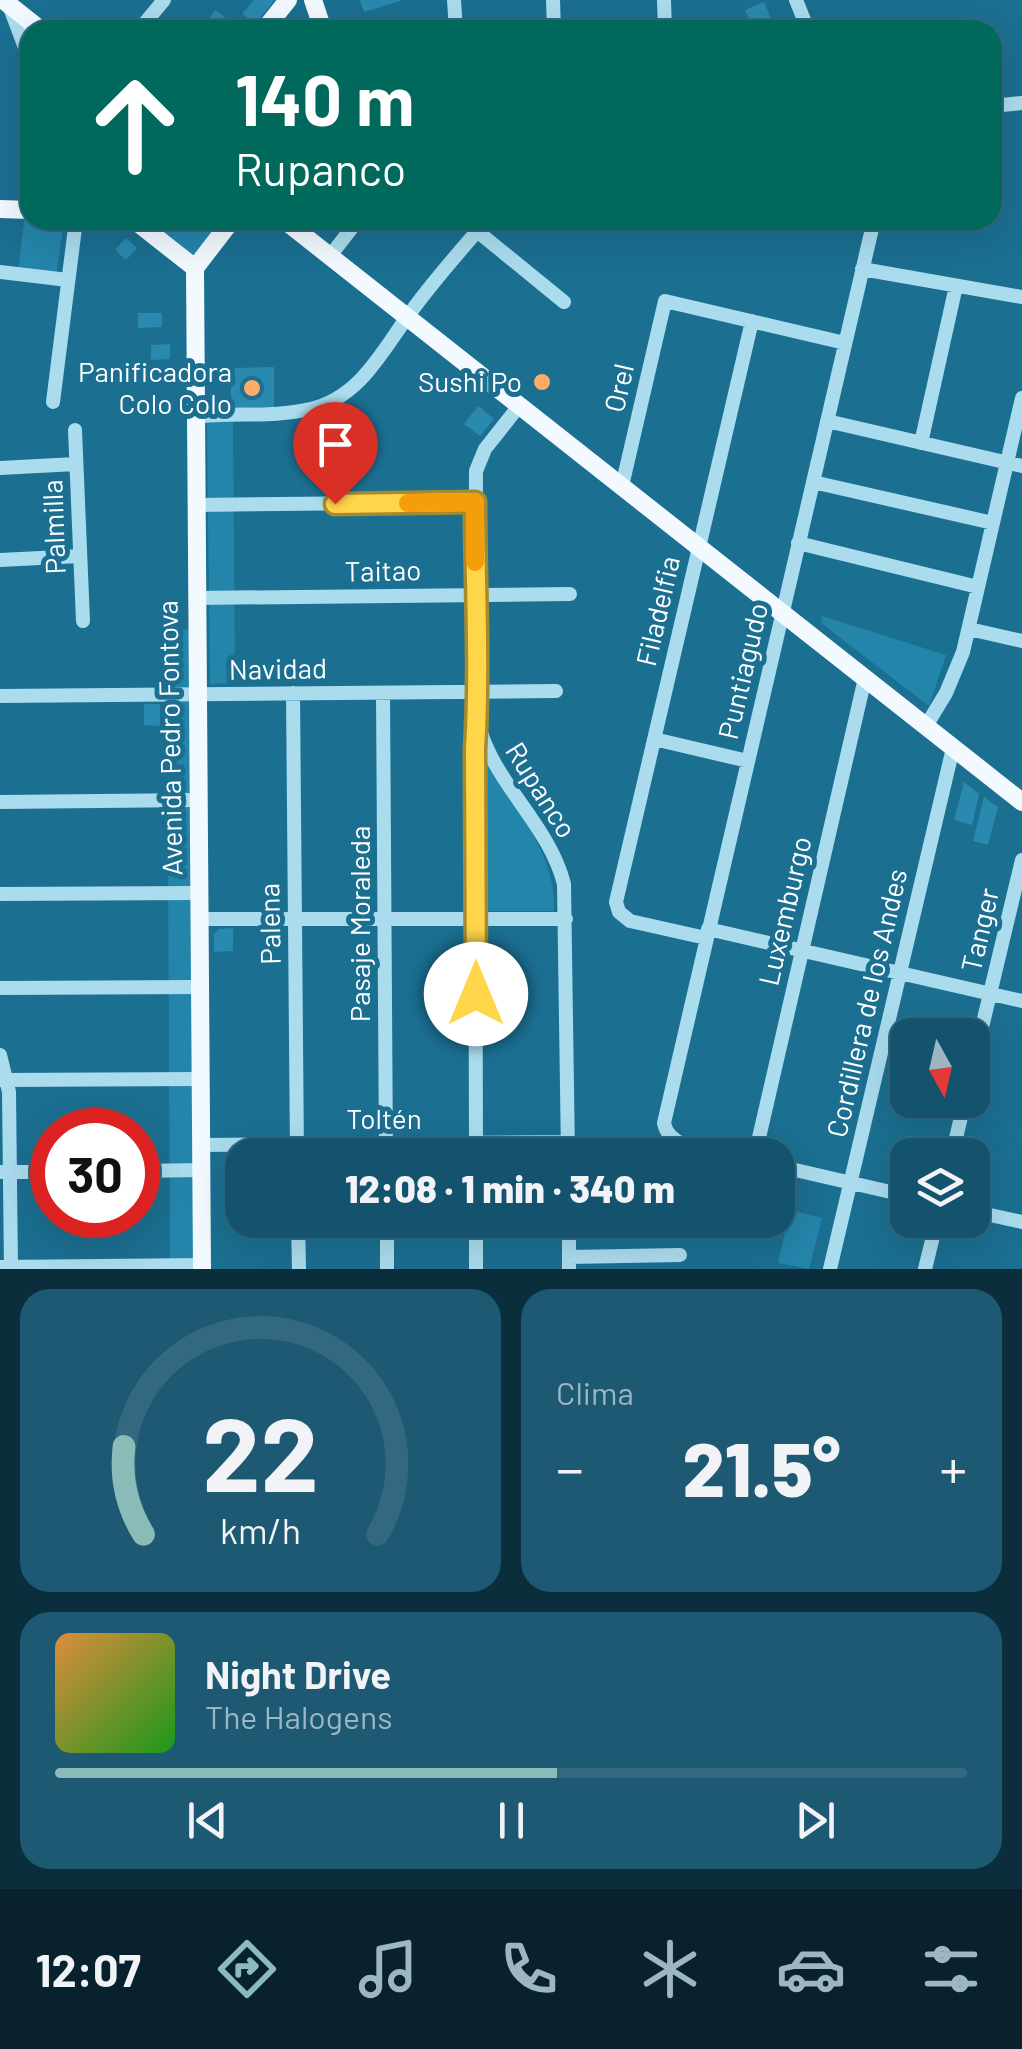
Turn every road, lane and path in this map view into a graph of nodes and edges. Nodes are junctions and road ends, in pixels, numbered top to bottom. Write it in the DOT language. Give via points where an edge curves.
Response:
graph roads {
  1 [pos="164,0"];
  2 [pos="288,0"];
  3 [pos="5,3"];
  4 [pos="27,20"];
  5 [pos="147,20"];
  6 [pos="272,20"];
  7 [pos="20,38"];
  8 [pos="75,230"];
  9 [pos="147,230"];
  10 [pos="224,230"];
  11 [pos="297,230"];
  12 [pos="350,230"];
  13 [pos="479,230"];
  14 [pos="486,230"];
  15 [pos="872,230"];
  16 [pos="330,256"];
  17 [pos="195,268"];
  18 [pos="862,269"];
  19 [pos="0,272"];
  20 [pos="68,280"];
  21 [pos="956,286"];
  22 [pos="1022,297"];
  23 [pos="564,302"];
  24 [pos="407,317"];
  25 [pos="752,321"];
  26 [pos="845,342"];
  27 [pos="1022,398"];
  28 [pos="53,402"];
  29 [pos="519,406"];
  30 [pos="194,417"];
  31 [pos="827,421"];
  32 [pos="75,430"];
  33 [pos="921,443"];
  34 [pos="76,464"];
  35 [pos="1014,464"];
  36 [pos="0,468"];
  37 [pos="812,482"];
  38 [pos="622,486"];
  39 [pos="475,502"];
  40 [pos="195,505"];
  41 [pos="993,523"];
  42 [pos="798,544"];
  43 [pos="699,547"];
  44 [pos="80,556"];
  45 [pos="0,560"];
  46 [pos="978,587"];
  47 [pos="570,594"];
  48 [pos="475,595"];
  49 [pos="196,598"];
  50 [pos="782,613"];
  51 [pos="83,621"];
  52 [pos="968,629"];
  53 [pos="1022,641"];
  54 [pos="865,678"];
  55 [pos="556,691"];
  56 [pos="383,692"];
  57 [pos="474,692"];
  58 [pos="197,694"];
  59 [pos="293,694"];
  60 [pos="0,696"];
  61 [pos="926,726"];
  62 [pos="478,730"];
  63 [pos="654,739"];
  64 [pos="953,748"];
  65 [pos="748,762"];
  66 [pos="1021,797"];
  67 [pos="198,800"];
  68 [pos="0,802"];
  69 [pos="1022,860"];
  70 [pos="198,892"];
  71 [pos="0,894"];
  72 [pos="199,919"];
  73 [pos="295,919"];
  74 [pos="384,919"];
  75 [pos="476,919"];
  76 [pos="566,919"];
  77 [pos="708,934"];
  78 [pos="802,951"];
  79 [pos="900,973"];
  80 [pos="200,987"];
  81 [pos="0,988"];
  82 [pos="990,994"];
  83 [pos="1022,1001"];
  84 [pos="984,1018"];
  85 [pos="0,1055"];
  86 [pos="200,1079"];
  87 [pos="4,1080"];
  88 [pos="298,1138"];
  89 [pos="386,1138"];
  90 [pos="476,1138"];
  91 [pos="568,1138"];
  92 [pos="671,1138"];
  93 [pos="758,1138"];
  94 [pos="201,1145"];
  95 [pos="225,1146"];
  96 [pos="201,1170"];
  97 [pos="795,1170"];
  98 [pos="160,1171"];
  99 [pos="5,1172"];
  100 [pos="850,1184"];
  101 [pos="890,1192"];
  102 [pos="990,1215"];
  103 [pos="1022,1222"];
  104 [pos="298,1238"];
  105 [pos="386,1238"];
  106 [pos="476,1238"];
  107 [pos="933,1238"];
  108 [pos="680,1255"];
  109 [pos="569,1263"];
  110 [pos="7,1267"];
  111 [pos="202,1267"];
  112 [pos="299,1269"];
  113 [pos="387,1269"];
  114 [pos="476,1269"];
  115 [pos="830,1269"];
  116 [pos="925,1269"];
  1 -- 5 [label="street"];
  2 -- 6 [label="main road"];
  3 -- 4 [label="main road"];
  3 -- 7 [label="street"];
  8 -- 20 [label="street"];
  9 -- 17 [label="main road"];
  10 -- 17 [label="main road"];
  11 -- 16 [label="main road"];
  12 -- 16 [label="street"];
  13 -- 24 [label="street"];
  14 -- 23 [label="street"];
  15 -- 18 [label="street, Puntiagudo"];
  16 -- 24 [label="main road"];
  17 -- 30 [label="main road, Avenida Pedro Fontova"];
  18 -- 21 [label="street"];
  18 -- 26 [label="street, Puntiagudo"];
  19 -- 20 [label="street"];
  20 -- 28 [label="street"];
  21 -- 22 [label="street"];
  21 -- 33 [label="street"];
  24 -- 29 [label="main road"];
  24 -- 30 [label="street" via="362,379 324,405"];
  25 -- 26 [label="street"];
  25 -- 38 [label="street, Orel" via="665,301"];
  25 -- 43 [label="street, Filadelfia"];
  26 -- 31 [label="street, Puntiagudo"];
  27 -- 35 [label="street"];
  29 -- 38 [label="main road"];
  29 -- 39 [label="street, Rupanco" via="478,462"];
  30 -- 40 [label="main road, Avenida Pedro Fontova"];
  31 -- 33 [label="street"];
  31 -- 37 [label="street, Puntiagudo"];
  32 -- 34 [label="street, Palmilla"];
  33 -- 35 [label="street"];
  34 -- 36 [label="street"];
  34 -- 44 [label="street, Palmilla"];
  35 -- 41 [label="street"];
  37 -- 41 [label="street"];
  37 -- 42 [label="street, Puntiagudo"];
  38 -- 43 [label="main road"];
  39 -- 40 [label="street"];
  39 -- 48 [label="street, Rupanco"];
  40 -- 49 [label="main road, Avenida Pedro Fontova"];
  41 -- 46 [label="street"];
  42 -- 46 [label="street"];
  42 -- 50 [label="street, Puntiagudo"];
  43 -- 50 [label="main road"];
  43 -- 63 [label="street, Filadelfia"];
  44 -- 45 [label="street"];
  44 -- 51 [label="street, Palmilla"];
  46 -- 52 [label="street"];
  47 -- 48 [label="street, Taitao"];
  48 -- 49 [label="street, Taitao"];
  48 -- 57 [label="street, Rupanco"];
  49 -- 58 [label="main road, Avenida Pedro Fontova"];
  50 -- 54 [label="main road"];
  50 -- 65 [label="street, Puntiagudo"];
  52 -- 53 [label="street"];
  52 -- 61 [label="street" via="956,673"];
  54 -- 61 [label="main road"];
  54 -- 78 [label="street, Luxemburgo"];
  55 -- 57 [label="street, Navidad"];
  56 -- 57 [label="street, Navidad"];
  56 -- 59 [label="street, Navidad"];
  56 -- 74 [label="street, Pasaje Moraleda"];
  57 -- 62 [label="street, Rupanco"];
  58 -- 59 [label="street, Navidad"];
  58 -- 60 [label="street, Navidad"];
  58 -- 67 [label="main road, Avenida Pedro Fontova"];
  59 -- 73 [label="street, Palena"];
  61 -- 64 [label="main road"];
  62 -- 75 [label="street"];
  62 -- 76 [label="street, Rupanco" via="553,853"];
  63 -- 65 [label="street"];
  63 -- 77 [label="street, Filadelfia" via="619,912 630,921"];
  64 -- 66 [label="main road"];
  64 -- 79 [label="street, Cordillera de los Andes"];
  65 -- 77 [label="street, Puntiagudo"];
  67 -- 68 [label="street"];
  67 -- 70 [label="main road, Avenida Pedro Fontova"];
  69 -- 82 [label="street, Tanger"];
  70 -- 71 [label="street"];
  70 -- 72 [label="main road, Avenida Pedro Fontova"];
  72 -- 73 [label="street"];
  72 -- 80 [label="main road, Avenida Pedro Fontova"];
  73 -- 74 [label="street"];
  73 -- 88 [label="street, Palena"];
  74 -- 75 [label="street"];
  74 -- 89 [label="street, Pasaje Moraleda"];
  75 -- 76 [label="street"];
  75 -- 90 [label="street"];
  76 -- 91 [label="street, Rupanco"];
  77 -- 78 [label="street"];
  77 -- 92 [label="street, Puntiagudo" via="664,1122"];
  78 -- 79 [label="street"];
  78 -- 93 [label="street, Luxemburgo"];
  79 -- 82 [label="street"];
  79 -- 100 [label="street, Cordillera de los Andes"];
  80 -- 81 [label="street"];
  80 -- 86 [label="main road, Avenida Pedro Fontova"];
  82 -- 83 [label="street"];
  82 -- 84 [label="street, Tanger"];
  85 -- 87 [label="street"];
  86 -- 87 [label="street"];
  86 -- 94 [label="main road, Avenida Pedro Fontova"];
  87 -- 99 [label="street"];
  94 -- 95 [label="street, Toltén"];
  94 -- 96 [label="main road, Avenida Pedro Fontova"];
  96 -- 98 [label="street"];
  96 -- 111 [label="main road, Avenida Pedro Fontova"];
  97 -- 100 [label="street"];
  99 -- 110 [label="street"];
  100 -- 101 [label="street"];
  100 -- 115 [label="street, Cordillera de los Andes"];
  102 -- 103 [label="street"];
  104 -- 112 [label="street"];
  105 -- 113 [label="street"];
  106 -- 114 [label="street"];
  107 -- 116 [label="street"];
  108 -- 109 [label="street"];
  110 -- 111 [label="street"];
}
